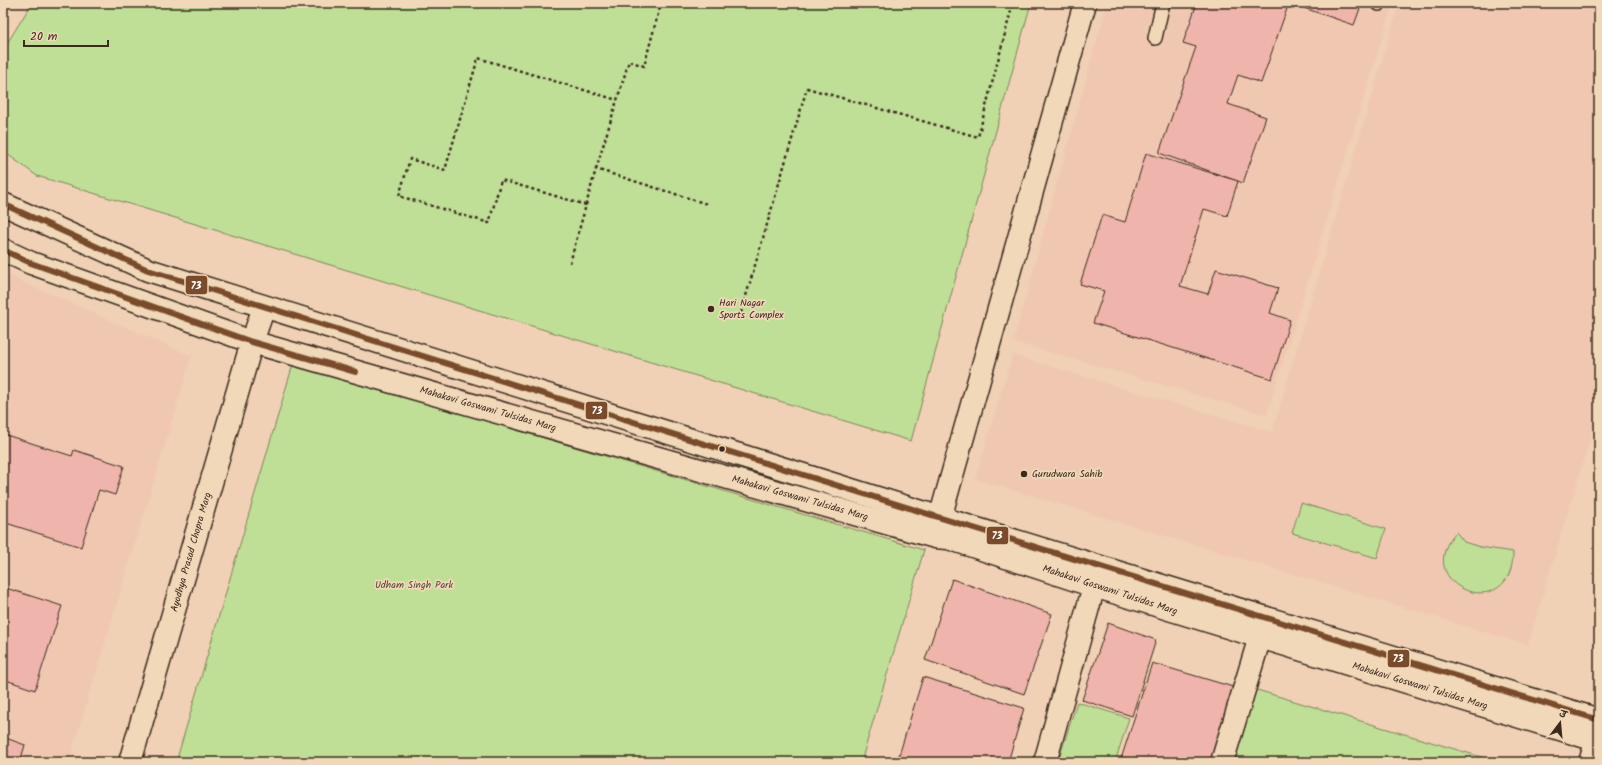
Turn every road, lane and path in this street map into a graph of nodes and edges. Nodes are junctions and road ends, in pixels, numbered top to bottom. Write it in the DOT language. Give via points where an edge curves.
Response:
graph roads {
  1 [pos="661,3"];
  2 [pos="1013,3"];
  3 [pos="1085,3"];
  4 [pos="1163,3"];
  5 [pos="1155,38"];
  6 [pos="617,100"];
  7 [pos="596,170"];
  8 [pos="3,204"];
  9 [pos="707,204"];
  10 [pos="586,206"];
  11 [pos="3,250"];
  12 [pos="570,263"];
  13 [pos="264,308"];
  14 [pos="742,313"];
  15 [pos="252,342"];
  16 [pos="938,527"];
  17 [pos="1094,586"];
  18 [pos="1260,637"];
  19 [pos="1598,733"];
  20 [pos="130,762"];
  21 [pos="1045,762"];
  22 [pos="1222,762"];
  23 [pos="1590,762"];
  1 -- 6 [label="path" via="644,66 628,60"];
  2 -- 14 [label="path" via="978,137 807,88"];
  3 -- 16 [label="street"];
  4 -- 5 [label="lane"];
  6 -- 7 [label="path"];
  6 -- 10 [label="path" via="478,58 445,170 410,159 399,196 488,223 501,180"];
  7 -- 9 [label="path"];
  7 -- 10 [label="path"];
  8 -- 13 [label="street, Mahakavi Goswami Tulsidas Marg" via="148,270"];
  10 -- 12 [label="path"];
  11 -- 15 [label="street, Mahakavi Goswami Tulsidas Marg" via="31,263"];
  13 -- 15 [label="street, Ayodhya Prasad Chopra Marg"];
  13 -- 16 [label="street, Mahakavi Goswami Tulsidas Marg"];
  15 -- 16 [label="street, Mahakavi Goswami Tulsidas Marg"];
  15 -- 20 [label="street, Ayodhya Prasad Chopra Marg"];
  16 -- 17 [label="street, Mahakavi Goswami Tulsidas Marg" via="948,538"];
  16 -- 19 [label="street, Mahakavi Goswami Tulsidas Marg"];
  17 -- 18 [label="street, Mahakavi Goswami Tulsidas Marg"];
  17 -- 21 [label="street"];
  18 -- 19 [label="street, Mahakavi Goswami Tulsidas Marg"];
  18 -- 22 [label="street"];
  19 -- 23 [label="street"];
}
